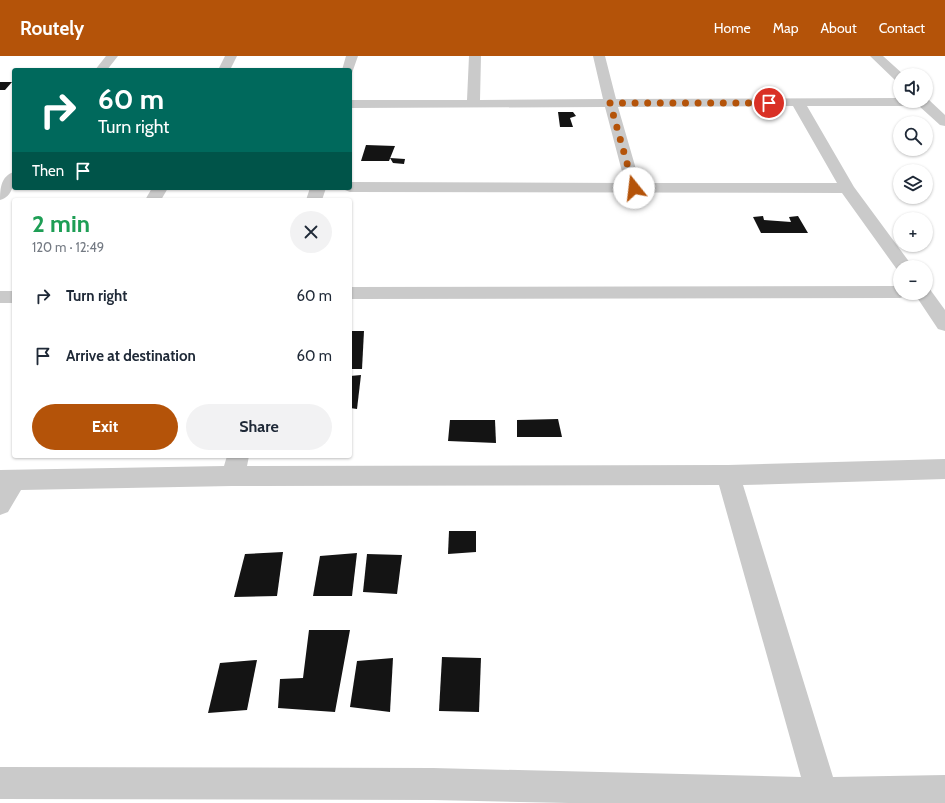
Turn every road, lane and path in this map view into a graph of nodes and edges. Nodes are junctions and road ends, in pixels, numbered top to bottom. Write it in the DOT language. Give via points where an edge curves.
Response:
graph roads {
  1 [pos="112,56"];
  2 [pos="231,56"];
  3 [pos="352,56"];
  4 [pos="475,56"];
  5 [pos="599,56"];
  6 [pos="876,56"];
  7 [pos="103,68"];
  8 [pos="225,68"];
  9 [pos="349,68"];
  10 [pos="893,72"];
  11 [pos="893,102"];
  12 [pos="610,103"];
  13 [pos="798,103"];
  14 [pos="352,104"];
  15 [pos="472,104"];
  16 [pos="929,108"];
  17 [pos="945,122"];
  18 [pos="12,180"];
  19 [pos="352,187"];
  20 [pos="634,188"];
  21 [pos="847,188"];
  22 [pos="0,195"];
  23 [pos="899,260"];
  24 [pos="893,292"];
  25 [pos="352,293"];
  26 [pos="12,297"];
  27 [pos="0,298"];
  28 [pos="928,300"];
  29 [pos="945,324"];
  30 [pos="235,466"];
  31 [pos="945,469"];
  32 [pos="728,475"];
  33 [pos="7,480"];
  34 [pos="0,504"];
  35 [pos="0,783"];
  36 [pos="945,791"];
  37 [pos="824,798"];
  1 -- 7 [label="street"];
  2 -- 8 [label="street"];
  3 -- 9 [label="street"];
  4 -- 15 [label="street"];
  5 -- 12 [label="street"];
  6 -- 10 [label="street"];
  11 -- 13 [label="street"];
  12 -- 13 [label="street"];
  12 -- 15 [label="street"];
  12 -- 20 [label="street"];
  13 -- 21 [label="street"];
  14 -- 15 [label="street"];
  16 -- 17 [label="street"];
  18 -- 22 [label="street"];
  19 -- 20 [label="street"];
  20 -- 21 [label="street"];
  21 -- 23 [label="street"];
  24 -- 25 [label="street"];
  26 -- 27 [label="street"];
  28 -- 29 [label="street"];
  30 -- 32 [label="street"];
  30 -- 33 [label="street"];
  31 -- 32 [label="street"];
  32 -- 37 [label="street"];
  33 -- 34 [label="street"];
  35 -- 37 [label="street" via="441,784"];
  36 -- 37 [label="street"];
}
